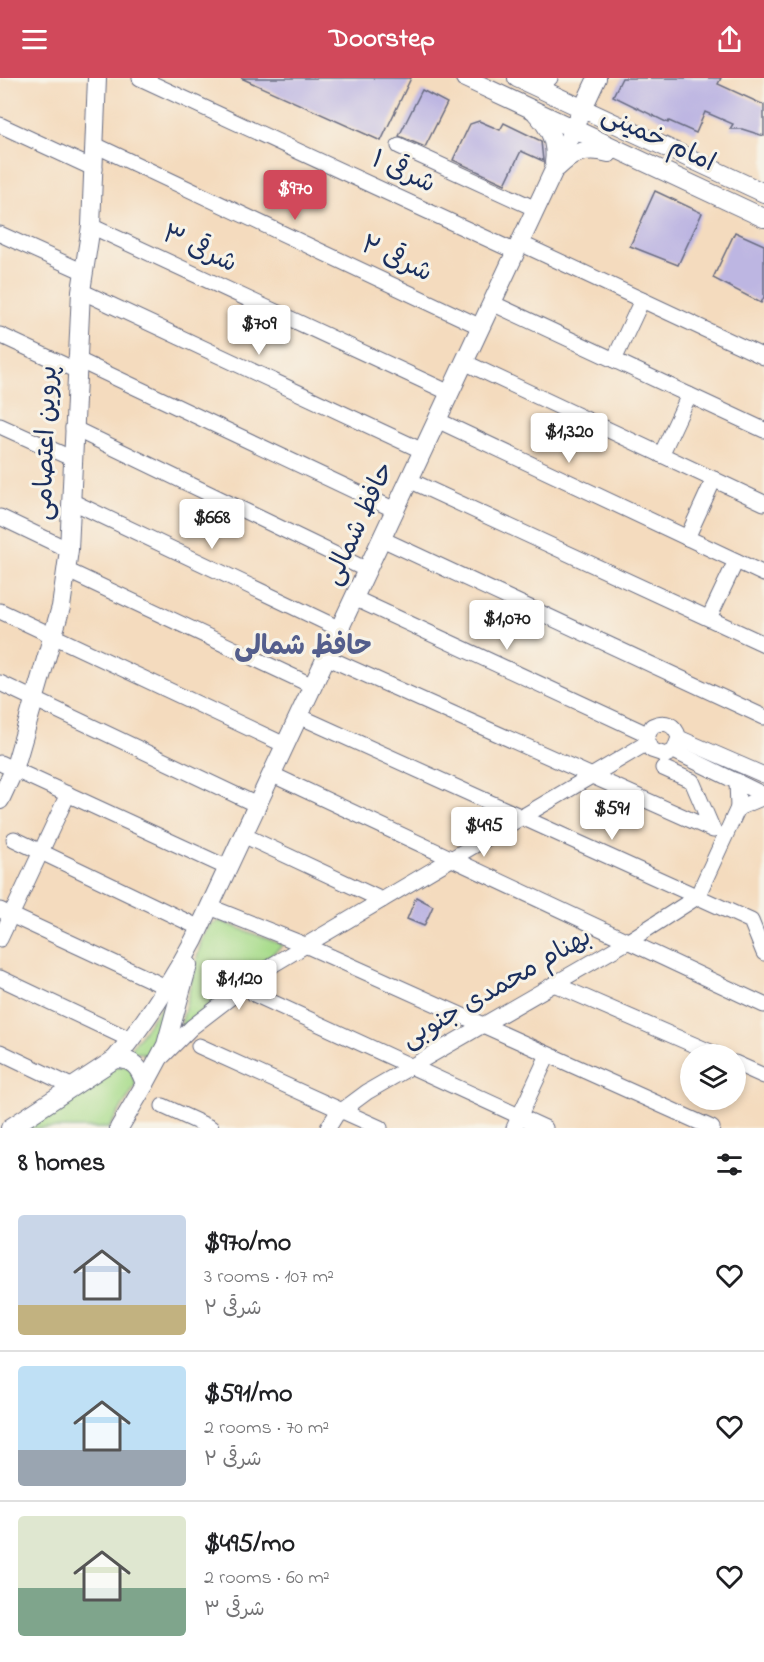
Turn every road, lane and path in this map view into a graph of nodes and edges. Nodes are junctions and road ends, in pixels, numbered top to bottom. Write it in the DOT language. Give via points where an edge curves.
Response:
graph roads {
  1 [pos="97,78"];
  2 [pos="140,78"];
  3 [pos="465,78"];
  4 [pos="596,78"];
  5 [pos="533,82"];
  6 [pos="485,87"];
  7 [pos="561,99"];
  8 [pos="582,109"];
  9 [pos="533,110"];
  10 [pos="614,124"];
  11 [pos="0,125"];
  12 [pos="573,129"];
  13 [pos="95,145"];
  14 [pos="399,146"];
  15 [pos="644,162"];
  16 [pos="94,169"];
  17 [pos="553,171"];
  18 [pos="764,194"];
  19 [pos="536,209"];
  20 [pos="764,218"];
  21 [pos="91,226"];
  22 [pos="0,234"];
  23 [pos="518,247"];
  24 [pos="84,272"];
  25 [pos="81,291"];
  26 [pos="642,300"];
  27 [pos="492,303"];
  28 [pos="481,327"];
  29 [pos="0,335"];
  30 [pos="764,357"];
  31 [pos="614,360"];
  32 [pos="464,362"];
  33 [pos="76,365"];
  34 [pos="450,393"];
  35 [pos="689,394"];
  36 [pos="437,420"];
  37 [pos="0,426"];
  38 [pos="73,428"];
  39 [pos="764,430"];
  40 [pos="423,451"];
  41 [pos="661,455"];
  42 [pos="73,459"];
  43 [pos="714,479"];
  44 [pos="409,480"];
  45 [pos="71,501"];
  46 [pos="764,503"];
  47 [pos="395,510"];
  48 [pos="0,517"];
  49 [pos="687,538"];
  50 [pos="382,539"];
  51 [pos="69,550"];
  52 [pos="736,561"];
  53 [pos="66,570"];
  54 [pos="367,570"];
  55 [pos="764,574"];
  56 [pos="354,598"];
  57 [pos="0,611"];
  58 [pos="709,618"];
  59 [pos="340,628"];
  60 [pos="54,636"];
  61 [pos="764,644"];
  62 [pos="326,657"];
  63 [pos="0,683"];
  64 [pos="313,686"];
  65 [pos="36,699"];
  66 [pos="299,716"];
  67 [pos="764,717"];
  68 [pos="647,739"];
  69 [pos="285,745"];
  70 [pos="676,745"];
  71 [pos="7,766"];
  72 [pos="663,768"];
  73 [pos="272,774"];
  74 [pos="764,775"];
  75 [pos="590,776"];
  76 [pos="737,781"];
  77 [pos="68,794"];
  78 [pos="764,796"];
  79 [pos="0,800"];
  80 [pos="257,805"];
  81 [pos="738,808"];
  82 [pos="517,816"];
  83 [pos="243,835"];
  84 [pos="14,839"];
  85 [pos="42,852"];
  86 [pos="450,859"];
  87 [pos="228,868"];
  88 [pos="697,897"];
  89 [pos="382,900"];
  90 [pos="210,907"];
  91 [pos="6,912"];
  92 [pos="197,934"];
  93 [pos="0,939"];
  94 [pos="627,942"];
  95 [pos="305,945"];
  96 [pos="764,953"];
  97 [pos="0,978"];
  98 [pos="554,984"];
  99 [pos="168,988"];
  100 [pos="254,994"];
  101 [pos="764,1005"];
  102 [pos="482,1026"];
  103 [pos="131,1040"];
  104 [pos="692,1044"];
  105 [pos="199,1046"];
  106 [pos="0,1052"];
  107 [pos="548,1055"];
  108 [pos="115,1059"];
  109 [pos="159,1060"];
  110 [pos="411,1066"];
  111 [pos="746,1068"];
  112 [pos="764,1076"];
  113 [pos="145,1084"];
  114 [pos="72,1087"];
  115 [pos="163,1106"];
  116 [pos="341,1110"];
  117 [pos="517,1122"];
  118 [pos="17,1125"];
  119 [pos="118,1128"];
  120 [pos="211,1128"];
  121 [pos="328,1128"];
  122 [pos="380,1128"];
  123 [pos="544,1128"];
  124 [pos="712,1128"];
  1 -- 13 [label="main road, پروین اعتصامی"];
  2 -- 23 [label="street, ۱ شرقی"];
  3 -- 6 [label="main road, امام خمینی"];
  4 -- 7 [label="main road"];
  4 -- 8 [label="main road, حافظ شمالی"];
  4 -- 10 [label="main road" via="599,96"];
  5 -- 6 [label="main road" via="544,100 498,86"];
  5 -- 7 [label="main road, امام خمینی"];
  6 -- 9 [label="main road, امام خمینی"];
  7 -- 8 [label="main road, امام خمینی"];
  8 -- 10 [label="main road, امام خمینی"];
  8 -- 12 [label="main road, حافظ شمالی"];
  9 -- 12 [label="main road, امام خمینی"];
  9 -- 17 [label="main road" via="555,144"];
  10 -- 18 [label="main road, امام خمینی"];
  11 -- 16 [label="street"];
  12 -- 15 [label="main road, امام خمینی"];
  12 -- 17 [label="main road, حافظ شمالی"];
  13 -- 16 [label="main road, پروین اعتصامی"];
  13 -- 28 [label="street, ۲ شرقی"];
  14 -- 19 [label="street"];
  15 -- 17 [label="main road" via="582,150 567,157"];
  15 -- 20 [label="main road, امام خمینی"];
  16 -- 21 [label="main road, پروین اعتصامی"];
  17 -- 19 [label="main road, حافظ شمالی"];
  19 -- 23 [label="main road, حافظ شمالی"];
  21 -- 24 [label="main road, پروین اعتصامی"];
  21 -- 34 [label="street, ۳ شرقی"];
  22 -- 24 [label="street"];
  23 -- 26 [label="street, ۱ شرقی"];
  23 -- 27 [label="main road, حافظ شمالی"];
  24 -- 25 [label="main road, پروین اعتصامی"];
  25 -- 33 [label="main road, پروین اعتصامی"];
  25 -- 40 [label="street"];
  26 -- 30 [label="street"];
  26 -- 31 [label="street"];
  27 -- 28 [label="main road, حافظ شمالی"];
  27 -- 31 [label="street"];
  28 -- 32 [label="main road, حافظ شمالی"];
  29 -- 33 [label="street"];
  31 -- 35 [label="street"];
  32 -- 34 [label="main road, حافظ شمالی"];
  32 -- 41 [label="street"];
  33 -- 38 [label="main road, پروین اعتصامی"];
  33 -- 47 [label="street"];
  34 -- 36 [label="main road, حافظ شمالی"];
  35 -- 39 [label="street"];
  35 -- 41 [label="street"];
  36 -- 40 [label="main road, حافظ شمالی"];
  36 -- 49 [label="street"];
  37 -- 42 [label="street"];
  38 -- 42 [label="main road, پروین اعتصامی"];
  38 -- 54 [label="street"];
  40 -- 44 [label="main road, حافظ شمالی"];
  41 -- 43 [label="street"];
  42 -- 45 [label="main road, پروین اعتصامی"];
  43 -- 46 [label="street"];
  43 -- 49 [label="street"];
  44 -- 47 [label="main road, حافظ شمالی"];
  44 -- 58 [label="street"];
  45 -- 51 [label="main road, پروین اعتصامی"];
  45 -- 59 [label="street"];
  47 -- 50 [label="main road, حافظ شمالی"];
  48 -- 51 [label="street"];
  49 -- 52 [label="street"];
  50 -- 54 [label="main road, حافظ شمالی"];
  50 -- 67 [label="street"];
  51 -- 53 [label="main road, پروین اعتصامی"];
  52 -- 55 [label="street"];
  52 -- 58 [label="street"];
  53 -- 60 [label="main road, پروین اعتصامی"];
  53 -- 64 [label="street"];
  54 -- 56 [label="main road, حافظ شمالی"];
  56 -- 59 [label="main road, حافظ شمالی"];
  56 -- 68 [label="street"];
  57 -- 60 [label="street"];
  58 -- 61 [label="street"];
  59 -- 62 [label="main road, حافظ شمالی"];
  60 -- 65 [label="main road, پروین اعتصامی"];
  60 -- 69 [label="street"];
  62 -- 64 [label="main road, حافظ شمالی"];
  62 -- 75 [label="street"];
  63 -- 65 [label="street"];
  64 -- 66 [label="main road, حافظ شمالی"];
  65 -- 71 [label="main road, پروین اعتصامی"];
  65 -- 80 [label="street"];
  66 -- 69 [label="main road, حافظ شمالی"];
  66 -- 82 [label="street"];
  68 -- 70 [label="street" via="651,750 658,754 666,755"];
  68 -- 70 [label="street" via="652,726 660,722 676,730"];
  68 -- 75 [label="street"];
  69 -- 73 [label="main road, حافظ شمالی"];
  70 -- 74 [label="street"];
  70 -- 76 [label="street"];
  71 -- 77 [label="street"];
  71 -- 79 [label="main road, پروین اعتصامی"];
  72 -- 75 [label="street" via="692,781 713,830"];
  73 -- 80 [label="main road, حافظ شمالی"];
  73 -- 86 [label="street"];
  75 -- 82 [label="street"];
  76 -- 78 [label="street"];
  76 -- 81 [label="street"];
  77 -- 85 [label="street"];
  77 -- 87 [label="street"];
  78 -- 81 [label="street"];
  80 -- 83 [label="main road, حافظ شمالی"];
  81 -- 88 [label="street"];
  82 -- 86 [label="street"];
  82 -- 88 [label="street"];
  83 -- 87 [label="main road, حافظ شمالی"];
  83 -- 89 [label="street"];
  84 -- 85 [label="street"];
  85 -- 91 [label="street"];
  85 -- 92 [label="street"];
  86 -- 89 [label="street"];
  86 -- 94 [label="street"];
  87 -- 90 [label="main road, حافظ شمالی"];
  88 -- 94 [label="street, بهنام محمدی جنوبی"];
  88 -- 96 [label="street" via="751,921"];
  89 -- 95 [label="street"];
  90 -- 92 [label="main road, حافظ شمالی"];
  90 -- 95 [label="street"];
  91 -- 93 [label="street"];
  91 -- 99 [label="street"];
  92 -- 99 [label="main road, حافظ شمالی"];
  92 -- 109 [label="main road, حافظ شمالی"];
  94 -- 98 [label="street, بهنام محمدی جنوبی"];
  94 -- 101 [label="street"];
  95 -- 102 [label="street"];
  95 -- 109 [label="street" via="192,1027"];
  97 -- 103 [label="street"];
  98 -- 102 [label="street, بهنام محمدی جنوبی"];
  98 -- 104 [label="street"];
  99 -- 103 [label="main road, حافظ شمالی"];
  100 -- 110 [label="street"];
  102 -- 107 [label="street"];
  102 -- 110 [label="street, بهنام محمدی جنوبی"];
  103 -- 108 [label="main road, حافظ شمالی"];
  105 -- 116 [label="street"];
  106 -- 114 [label="street"];
  107 -- 117 [label="street"];
  107 -- 124 [label="street"];
  108 -- 113 [label="main road" via="135,1064"];
  108 -- 114 [label="main road, حافظ شمالی"];
  109 -- 113 [label="main road, حافظ شمالی"];
  110 -- 116 [label="street, بهنام محمدی جنوبی"];
  110 -- 117 [label="street"];
  111 -- 112 [label="street"];
  113 -- 119 [label="main road, حافظ شمالی"];
  114 -- 118 [label="main road, حافظ شمالی"];
  115 -- 120 [label="street"];
  116 -- 121 [label="street, بهنام محمدی جنوبی"];
  116 -- 122 [label="street"];
  117 -- 123 [label="street"];
}
